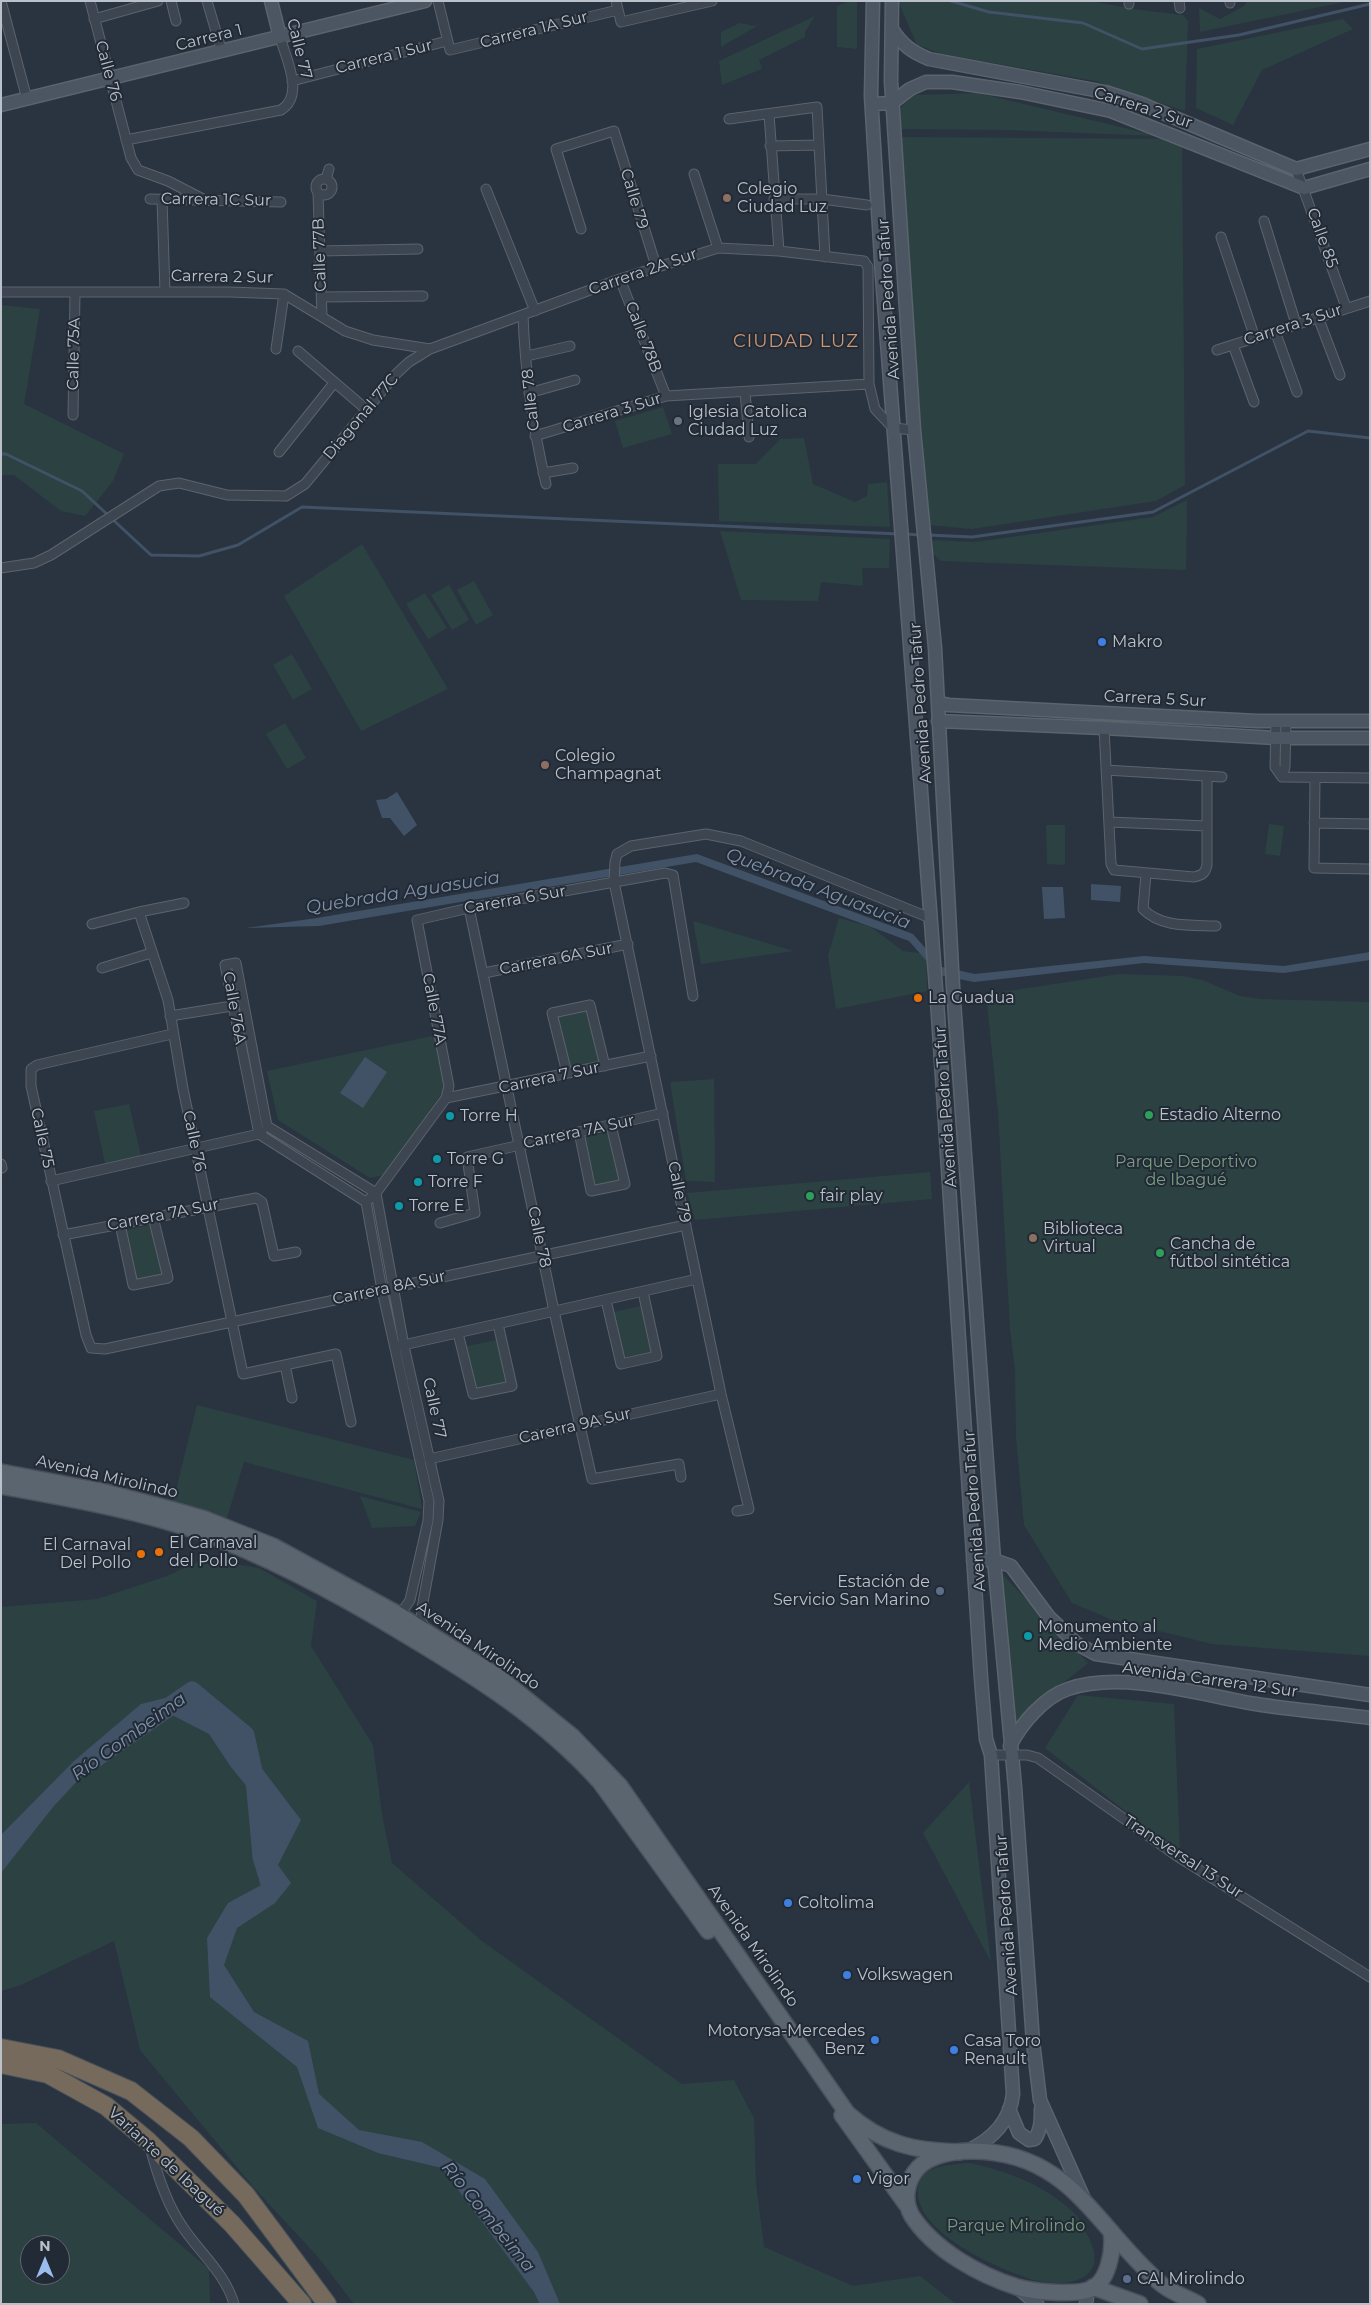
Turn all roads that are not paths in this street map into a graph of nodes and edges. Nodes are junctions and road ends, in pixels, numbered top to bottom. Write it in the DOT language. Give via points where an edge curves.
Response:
graph roads {
  1 [pos="1,1"];
  2 [pos="90,1"];
  3 [pos="158,1"];
  4 [pos="171,1"];
  5 [pos="207,1"];
  6 [pos="270,1"];
  7 [pos="425,1"];
  8 [pos="438,1"];
  9 [pos="712,1"];
  10 [pos="892,2"];
  11 [pos="872,3"];
  12 [pos="617,5"];
  13 [pos="94,19"];
  14 [pos="4,21"];
  15 [pos="176,21"];
  16 [pos="892,28"];
  17 [pos="280,37"];
  18 [pos="448,46"];
  19 [pos="222,52"];
  20 [pos="109,78"];
  21 [pos="292,81"];
  22 [pos="27,99"];
  23 [pos="892,103"];
  24 [pos="872,104"];
  25 [pos="1,105"];
  26 [pos="769,114"];
  27 [pos="729,119"];
  28 [pos="126,140"];
  29 [pos="819,145"];
  30 [pos="770,146"];
  31 [pos="1370,149"];
  32 [pos="329,169"];
  33 [pos="1296,169"];
  34 [pos="1370,169"];
  35 [pos="694,174"];
  36 [pos="326,179"];
  37 [pos="1304,188"];
  38 [pos="486,189"];
  39 [pos="318,193"];
  40 [pos="162,199"];
  41 [pos="774,199"];
  42 [pos="822,199"];
  43 [pos="150,200"];
  44 [pos="206,200"];
  45 [pos="281,202"];
  46 [pos="867,205"];
  47 [pos="1264,221"];
  48 [pos="581,229"];
  49 [pos="1221,238"];
  50 [pos="718,248"];
  51 [pos="418,249"];
  52 [pos="320,251"];
  53 [pos="779,251"];
  54 [pos="825,257"];
  55 [pos="656,266"];
  56 [pos="620,279"];
  57 [pos="1,292"];
  58 [pos="165,292"];
  59 [pos="75,293"];
  60 [pos="284,294"];
  61 [pos="423,296"];
  62 [pos="322,297"];
  63 [pos="1370,301"];
  64 [pos="1346,308"];
  65 [pos="535,311"];
  66 [pos="523,315"];
  67 [pos="322,317"];
  68 [pos="1318,317"];
  69 [pos="1296,324"];
  70 [pos="1275,331"];
  71 [pos="1255,338"];
  72 [pos="1233,345"];
  73 [pos="570,346"];
  74 [pos="276,349"];
  75 [pos="430,349"];
  76 [pos="1217,350"];
  77 [pos="298,351"];
  78 [pos="527,356"];
  79 [pos="1340,376"];
  80 [pos="575,380"];
  81 [pos="334,383"];
  82 [pos="869,384"];
  83 [pos="745,392"];
  84 [pos="1297,392"];
  85 [pos="529,393"];
  86 [pos="666,396"];
  87 [pos="1254,402"];
  88 [pos="367,410"];
  89 [pos="73,415"];
  90 [pos="893,428"];
  91 [pos="914,430"];
  92 [pos="535,436"];
  93 [pos="749,437"];
  94 [pos="279,452"];
  95 [pos="574,468"];
  96 [pos="544,473"];
  97 [pos="546,484"];
  98 [pos="1,568"];
  99 [pos="938,703"];
  100 [pos="938,721"];
  101 [pos="1281,721"];
  102 [pos="1370,722"];
  103 [pos="1104,728"];
  104 [pos="1281,738"];
  105 [pos="1370,738"];
  106 [pos="1106,770"];
  107 [pos="1207,776"];
  108 [pos="1222,777"];
  109 [pos="1315,778"];
  110 [pos="1370,778"];
  111 [pos="1108,822"];
  112 [pos="1314,822"];
  113 [pos="1370,824"];
  114 [pos="1207,826"];
  115 [pos="1370,869"];
  116 [pos="1146,874"];
  117 [pos="614,879"];
  118 [pos="184,903"];
  119 [pos="469,908"];
  120 [pos="139,912"];
  121 [pos="930,918"];
  122 [pos="417,920"];
  123 [pos="92,924"];
  124 [pos="1216,926"];
  125 [pos="628,944"];
  126 [pos="151,953"];
  127 [pos="102,968"];
  128 [pos="484,974"];
  129 [pos="693,996"];
  130 [pos="232,1006"];
  131 [pos="170,1016"];
  132 [pos="247,1025"];
  133 [pos="236,1027"];
  134 [pos="172,1034"];
  135 [pos="651,1056"];
  136 [pos="605,1066"];
  137 [pos="567,1073"];
  138 [pos="507,1087"];
  139 [pos="446,1098"];
  140 [pos="663,1113"];
  141 [pos="611,1125"];
  142 [pos="267,1126"];
  143 [pos="579,1132"];
  144 [pos="259,1134"];
  145 [pos="519,1145"];
  146 [pos="196,1149"];
  147 [pos="51,1181"];
  148 [pos="376,1193"];
  149 [pos="366,1202"];
  150 [pos="207,1207"];
  151 [pos="153,1217"];
  152 [pos="440,1223"];
  153 [pos="120,1224"];
  154 [pos="686,1225"];
  155 [pos="63,1234"];
  156 [pos="296,1252"];
  157 [pos="543,1256"];
  158 [pos="697,1279"];
  159 [pos="392,1288"];
  160 [pos="382,1290"];
  161 [pos="643,1292"];
  162 [pos="606,1300"];
  163 [pos="554,1312"];
  164 [pos="232,1322"];
  165 [pos="498,1324"];
  166 [pos="458,1333"];
  167 [pos="404,1346"];
  168 [pos="394,1347"];
  169 [pos="91,1348"];
  170 [pos="285,1365"];
  171 [pos="721,1394"];
  172 [pos="292,1398"];
  173 [pos="351,1422"];
  174 [pos="580,1425"];
  175 [pos="429,1459"];
  176 [pos="432,1469"];
  177 [pos="422,1471"];
  178 [pos="1,1472"];
  179 [pos="681,1477"];
  180 [pos="1,1486"];
  181 [pos="737,1511"];
  182 [pos="973,1560"];
  183 [pos="994,1560"];
  184 [pos="396,1612"];
  185 [pos="425,1630"];
  186 [pos="1370,1695"];
  187 [pos="1370,1718"];
  188 [pos="1010,1750"];
  189 [pos="992,1755"];
  190 [pos="1370,1978"];
  191 [pos="1,2048"];
  192 [pos="1,2064"];
  193 [pos="1040,2100"];
  194 [pos="1010,2109"];
  195 [pos="148,2141"];
  196 [pos="963,2151"];
  197 [pos="1085,2201"];
  198 [pos="906,2204"];
  199 [pos="1111,2231"];
  200 [pos="1018,2287"];
  201 [pos="1089,2294"];
  202 [pos="234,2304"];
  203 [pos="302,2304"];
  204 [pos="328,2304"];
  205 [pos="1037,2304"];
  206 [pos="1140,2304"];
  207 [pos="1198,2304"];
  1 -- 14 [label="street"];
  2 -- 13 [label="street, Calle 76"];
  3 -- 13 [label="street"];
  4 -- 15 [label="street"];
  5 -- 19 [label="street"];
  6 -- 17 [label="main road, Calle 77"];
  7 -- 17 [label="main road, Carrera 1"];
  8 -- 18 [label="street"];
  9 -- 12 [label="street" via="621,22"];
  10 -- 16 [label="main road, Avenida Pedro Tafur"];
  11 -- 24 [label="main road, Avenida Pedro Tafur"];
  12 -- 18 [label="street, Carrera 1A Sur"];
  13 -- 20 [label="street, Calle 76"];
  14 -- 22 [label="street"];
  16 -- 23 [label="main road, Avenida Pedro Tafur"];
  16 -- 33 [label="main road, Carrera 2 Sur" via="901,43 929,59 1105,92 1142,104"];
  17 -- 19 [label="main road, Carrera 1"];
  17 -- 21 [label="street, Calle 77"];
  18 -- 21 [label="street, Carrera 1 Sur"];
  19 -- 20 [label="main road, Carrera 1"];
  20 -- 22 [label="main road, Carrera 1"];
  20 -- 28 [label="street, Calle 76"];
  21 -- 28 [label="street, Calle 77" via="290,105 281,110"];
  22 -- 25 [label="main road, Carrera 1"];
  23 -- 24 [label="main road"];
  23 -- 37 [label="main road, Carrera 2 Sur" via="916,86 938,81 1020,92 1112,111"];
  23 -- 91 [label="main road, Avenida Pedro Tafur"];
  24 -- 90 [label="main road, Avenida Pedro Tafur"];
  26 -- 27 [label="street"];
  26 -- 29 [label="street" via="817,107"];
  26 -- 30 [label="street"];
  28 -- 44 [label="street, Calle 76" via="138,170"];
  29 -- 30 [label="street"];
  29 -- 42 [label="street"];
  30 -- 41 [label="street"];
  31 -- 33 [label="main road"];
  32 -- 36 [label="street"];
  33 -- 37 [label="street, Calle 85"];
  34 -- 37 [label="main road"];
  35 -- 50 [label="street"];
  36 -- 39 [label="street" via="317,183"];
  36 -- 39 [label="street" via="331,182 332,192 328,195"];
  37 -- 64 [label="street, Calle 85"];
  38 -- 65 [label="street"];
  39 -- 52 [label="street, Calle 77B"];
  40 -- 43 [label="street, Carrera 1C Sur"];
  40 -- 44 [label="street, Carrera 1C Sur"];
  40 -- 58 [label="street"];
  41 -- 42 [label="street"];
  41 -- 53 [label="street"];
  42 -- 46 [label="street"];
  42 -- 54 [label="street"];
  44 -- 45 [label="street, Carrera 1C Sur"];
  47 -- 69 [label="street"];
  48 -- 55 [label="street, Calle 79" via="556,149 614,131"];
  49 -- 71 [label="street"];
  50 -- 53 [label="street, Carrera 2A Sur"];
  50 -- 55 [label="street, Carrera 2A Sur"];
  51 -- 52 [label="street"];
  52 -- 62 [label="street, Calle 77B"];
  53 -- 54 [label="street, Carrera 2A Sur"];
  54 -- 82 [label="street, Carrera 2A Sur" via="864,261 868,268"];
  55 -- 56 [label="street, Carrera 2A Sur"];
  56 -- 65 [label="street, Carrera 2A Sur"];
  56 -- 86 [label="street, Calle 78B"];
  57 -- 59 [label="street, Carrera 2 Sur"];
  58 -- 59 [label="street, Carrera 2 Sur"];
  58 -- 60 [label="street, Carrera 2 Sur"];
  59 -- 89 [label="street, Calle 75A"];
  60 -- 67 [label="street, Carrera 2 Sur"];
  60 -- 74 [label="street"];
  61 -- 62 [label="street"];
  62 -- 67 [label="street, Calle 77B"];
  63 -- 64 [label="street, Carrera 3 Sur"];
  64 -- 68 [label="street, Carrera 3 Sur"];
  65 -- 66 [label="street, Carrera 2A Sur"];
  66 -- 75 [label="street, Carrera 2A Sur"];
  66 -- 78 [label="street, Calle 78"];
  67 -- 75 [label="street, Carrera 2 Sur" via="345,331 373,340"];
  68 -- 69 [label="street, Carrera 3 Sur"];
  68 -- 79 [label="street"];
  69 -- 70 [label="street, Carrera 3 Sur"];
  70 -- 71 [label="street, Carrera 3 Sur"];
  70 -- 84 [label="street"];
  71 -- 72 [label="street, Carrera 3 Sur"];
  72 -- 76 [label="street, Carrera 3 Sur"];
  72 -- 87 [label="street"];
  73 -- 78 [label="street"];
  75 -- 88 [label="street, Diagonal 77C" via="396,374"];
  77 -- 81 [label="street"];
  78 -- 85 [label="street, Calle 78"];
  80 -- 85 [label="street"];
  81 -- 88 [label="street"];
  81 -- 94 [label="street"];
  82 -- 83 [label="street, Carrera 3 Sur"];
  82 -- 90 [label="street" via="875,409"];
  83 -- 86 [label="street, Carrera 3 Sur"];
  83 -- 93 [label="street"];
  85 -- 92 [label="street, Calle 78"];
  86 -- 92 [label="street, Carrera 3 Sur"];
  88 -- 98 [label="street, Diagonal 77C" via="305,484 286,496 228,495 168,483 51,555 34,563"];
  90 -- 91 [label="street"];
  90 -- 121 [label="main road, Avenida Pedro Tafur" via="905,552"];
  91 -- 99 [label="main road, Avenida Pedro Tafur"];
  92 -- 96 [label="street, Calle 78"];
  95 -- 96 [label="street"];
  96 -- 97 [label="street, Calle 78"];
  99 -- 100 [label="main road, Avenida Pedro Tafur"];
  99 -- 101 [label="main road, Carrera 5 Sur"];
  100 -- 103 [label="main road, Carrera 5 Sur"];
  100 -- 183 [label="main road, Avenida Pedro Tafur" via="953,987"];
  101 -- 102 [label="main road, Carrera 5 Sur"];
  101 -- 104 [label="street"];
  103 -- 104 [label="main road, Carrera 5 Sur"];
  103 -- 106 [label="street"];
  104 -- 105 [label="main road, Carrera 5 Sur"];
  104 -- 109 [label="street" via="1276,767 1282,777"];
  106 -- 107 [label="street"];
  106 -- 111 [label="street"];
  107 -- 108 [label="street"];
  107 -- 114 [label="street"];
  109 -- 110 [label="street"];
  109 -- 112 [label="street"];
  111 -- 114 [label="street"];
  111 -- 116 [label="street" via="1114,870"];
  112 -- 113 [label="street"];
  112 -- 115 [label="street" via="1314,868"];
  114 -- 116 [label="street" via="1207,865 1202,876"];
  116 -- 124 [label="street" via="1143,909 1149,915 1174,924"];
  117 -- 119 [label="street, Carerra 6 Sur"];
  117 -- 121 [label="street, Calle 79" via="617,854 631,846 706,834 741,841 785,857"];
  117 -- 125 [label="street, Calle 79"];
  117 -- 129 [label="street, Carerra 6 Sur" via="665,873 673,875"];
  118 -- 120 [label="street"];
  119 -- 122 [label="street, Carerra 6 Sur"];
  119 -- 128 [label="street, Calle 78"];
  120 -- 123 [label="street"];
  120 -- 126 [label="street, Calle 76"];
  121 -- 182 [label="main road, Avenida Pedro Tafur"];
  122 -- 139 [label="street, Calle 77A" via="449,1086"];
  125 -- 128 [label="street, Carrera 6A Sur"];
  125 -- 135 [label="street, Calle 79"];
  126 -- 127 [label="street"];
  126 -- 131 [label="street, Calle 76" via="168,1000"];
  128 -- 138 [label="street, Calle 78"];
  130 -- 131 [label="street"];
  130 -- 132 [label="street, Calle 76A" via="225,965 236,963"];
  130 -- 133 [label="street, Calle 76A"];
  131 -- 134 [label="street, Calle 76"];
  132 -- 133 [label="street"];
  132 -- 142 [label="street, Calle 76A"];
  133 -- 144 [label="street, Calle 76A"];
  134 -- 146 [label="street, Calle 76"];
  134 -- 147 [label="street, Calle 75" via="30,1069"];
  135 -- 136 [label="street, Carrera 7 Sur"];
  135 -- 140 [label="street, Calle 79"];
  136 -- 137 [label="street, Carrera 7 Sur"];
  136 -- 137 [label="street" via="590,1005 552,1014"];
  137 -- 138 [label="street, Carrera 7 Sur"];
  138 -- 139 [label="street, Carrera 7 Sur"];
  138 -- 145 [label="street, Calle 78"];
  139 -- 148 [label="street"];
  140 -- 141 [label="street, Carrera 7A Sur"];
  140 -- 154 [label="street, Calle 79"];
  141 -- 143 [label="street, Carrera 7A Sur"];
  141 -- 143 [label="street" via="625,1184 592,1190"];
  142 -- 144 [label="street"];
  142 -- 148 [label="street"];
  143 -- 145 [label="street, Carrera 7A Sur"];
  144 -- 146 [label="street"];
  144 -- 149 [label="street"];
  145 -- 152 [label="street, Carrera 7A Sur" via="467,1156 475,1213"];
  145 -- 157 [label="street, Calle 78"];
  146 -- 147 [label="street"];
  146 -- 150 [label="street, Calle 76"];
  147 -- 155 [label="street, Calle 75"];
  148 -- 149 [label="street"];
  148 -- 159 [label="street, Calle 77"];
  149 -- 160 [label="street, Calle 77"];
  150 -- 151 [label="street, Carrera 7A Sur"];
  150 -- 156 [label="street, Carrera 7A Sur" via="256,1198 262,1202 274,1256"];
  150 -- 164 [label="street, Calle 76"];
  151 -- 153 [label="street, Carrera 7A Sur"];
  151 -- 153 [label="street" via="168,1278 132,1284"];
  153 -- 155 [label="street, Carrera 7A Sur"];
  154 -- 157 [label="street, Carrera 8A Sur"];
  154 -- 158 [label="street, Calle 79"];
  155 -- 169 [label="street, Calle 75"];
  157 -- 159 [label="street, Carrera 8A Sur"];
  157 -- 163 [label="street, Calle 78"];
  158 -- 161 [label="street"];
  158 -- 171 [label="street, Calle 79"];
  159 -- 160 [label="street, Carrera 8A Sur"];
  159 -- 167 [label="street, Calle 77"];
  160 -- 164 [label="street, Carrera 8A Sur"];
  160 -- 168 [label="street, Calle 77"];
  161 -- 162 [label="street"];
  161 -- 162 [label="street" via="657,1356 621,1364"];
  162 -- 163 [label="street"];
  163 -- 165 [label="street"];
  163 -- 174 [label="street, Calle 78"];
  164 -- 169 [label="street, Carrera 8A Sur" via="105,1349"];
  164 -- 170 [label="street, Calle 76" via="243,1374"];
  165 -- 166 [label="street"];
  165 -- 166 [label="street" via="512,1386 473,1394"];
  166 -- 167 [label="street"];
  167 -- 168 [label="street"];
  167 -- 175 [label="street, Calle 77"];
  168 -- 177 [label="street, Calle 77"];
  170 -- 172 [label="street"];
  170 -- 173 [label="street" via="336,1354"];
  171 -- 174 [label="street, Carerra 9A Sur"];
  171 -- 181 [label="street, Calle 79" via="749,1509"];
  174 -- 175 [label="street, Carerra 9A Sur"];
  174 -- 179 [label="street, Calle 78" via="592,1479 679,1464"];
  175 -- 176 [label="street, Calle 77"];
  176 -- 177 [label="street"];
  176 -- 185 [label="street, Calle 77" via="439,1501 422,1608 421,1620"];
  177 -- 184 [label="street, Calle 77" via="428,1521 410,1600 404,1609"];
  178 -- 184 [label="main road, Avenida Mirolindo" via="101,1491 205,1519 273,1546"];
  180 -- 198 [label="main road, Avenida Mirolindo" via="89,1502 198,1532 259,1555 373,1615 524,1710 600,1782"];
  182 -- 183 [label="main road, Avenida Carrera 12 Sur"];
  182 -- 189 [label="main road, Avenida Pedro Tafur" via="986,1739"];
  183 -- 186 [label="main road, Avenida Carrera 12 Sur" via="1011,1566 1050,1617 1077,1644 1096,1654"];
  183 -- 188 [label="main road, Avenida Pedro Tafur"];
  184 -- 185 [label="main road, Avenida Mirolindo"];
  185 -- 196 [label="main road, Avenida Mirolindo" via="499,1677 565,1730 608,1771 856,2121 896,2144 929,2151"];
  187 -- 188 [label="main road, Avenida Carrera 12 Sur" via="1259,1704 1144,1684 1111,1682 1070,1688 1059,1693 1024,1724"];
  188 -- 189 [label="street, Transversal 13 Sur"];
  188 -- 190 [label="street, Transversal 13 Sur" via="1038,1758 1178,1856"];
  188 -- 193 [label="main road, Avenida Pedro Tafur"];
  189 -- 194 [label="main road, Avenida Pedro Tafur" via="1014,2094"];
  191 -- 204 [label="highway, Variante de Ibagué" via="58,2059 131,2091 191,2138 246,2195"];
  192 -- 195 [label="highway, Variante de Ibagué" via="48,2074 106,2106"];
  193 -- 194 [label="main road" via="1041,2127 1035,2139 1024,2138"];
  193 -- 197 [label="main road, Avenida Pedro Tafur"];
  194 -- 196 [label="main road, Avenida Pedro Tafur" via="997,2132 984,2143"];
  195 -- 202 [label="street" via="156,2171 181,2225 220,2276"];
  195 -- 203 [label="highway, Variante de Ibagué" via="232,2224"];
  196 -- 197 [label="main road, Avenida Mirolindo" via="993,2153 1031,2162 1060,2178"];
  196 -- 198 [label="main road" via="929,2160 918,2167 907,2189"];
  197 -- 199 [label="main road, Avenida Mirolindo"];
  198 -- 200 [label="main road, Avenida Mirolindo" via="924,2233 940,2246 972,2267"];
  199 -- 201 [label="main road" via="1111,2257 1106,2271"];
  199 -- 207 [label="main road" via="1160,2284"];
  200 -- 201 [label="main road, Avenida Mirolindo"];
  200 -- 205 [label="main road"];
  201 -- 206 [label="main road"];
}
